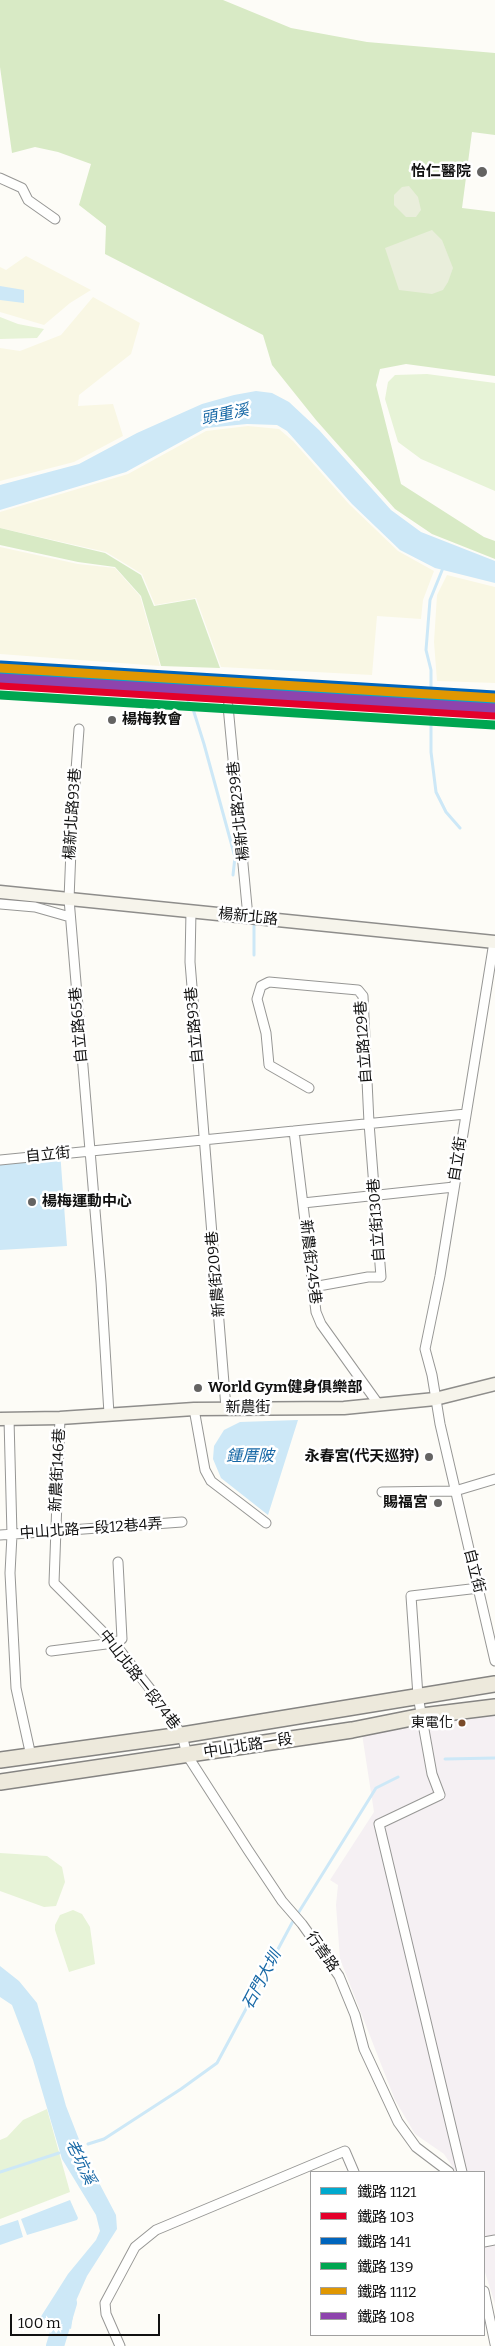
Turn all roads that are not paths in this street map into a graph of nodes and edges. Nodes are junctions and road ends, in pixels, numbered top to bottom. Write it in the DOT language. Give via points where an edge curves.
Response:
graph roads {
  1 [pos="0,178"];
  2 [pos="55,219"];
  3 [pos="228,706"];
  4 [pos="79,729"];
  5 [pos="0,892"];
  6 [pos="69,898"];
  7 [pos="0,904"];
  8 [pos="191,911"];
  9 [pos="248,917"];
  10 [pos="70,918"];
  11 [pos="495,942"];
  12 [pos="309,1088"];
  13 [pos="466,1114"];
  14 [pos="369,1124"];
  15 [pos="294,1131"];
  16 [pos="204,1140"];
  17 [pos="90,1151"];
  18 [pos="0,1160"];
  19 [pos="454,1187"];
  20 [pos="375,1194"];
  21 [pos="303,1203"];
  22 [pos="313,1287"];
  23 [pos="495,1384"];
  24 [pos="435,1399"];
  25 [pos="379,1404"];
  26 [pos="226,1408"];
  27 [pos="194,1409"];
  28 [pos="109,1414"];
  29 [pos="60,1418"];
  30 [pos="4,1419"];
  31 [pos="495,1480"];
  32 [pos="455,1491"];
  33 [pos="382,1492"];
  34 [pos="182,1522"];
  35 [pos="266,1523"];
  36 [pos="55,1533"];
  37 [pos="12,1535"];
  38 [pos="0,1536"];
  39 [pos="118,1562"];
  40 [pos="54,1583"];
  41 [pos="479,1588"];
  42 [pos="114,1643"];
  43 [pos="51,1651"];
  44 [pos="495,1662"];
  45 [pos="495,1684"];
  46 [pos="418,1696"];
  47 [pos="495,1707"];
  48 [pos="422,1716"];
  49 [pos="182,1735"];
  50 [pos="187,1755"];
  51 [pos="31,1756"];
  52 [pos="0,1760"];
  53 [pos="0,1782"];
  54 [pos="354,2171"];
  55 [pos="448,2171"];
  56 [pos="462,2171"];
  57 [pos="485,2296"];
  58 [pos="495,2344"];
  59 [pos="120,2346"];
  1 -- 2 [label="street" via="22,188 28,200"];
  3 -- 9 [label="street, 楊新北路239巷"];
  4 -- 6 [label="street, 楊新北路93巷"];
  5 -- 6 [label="street, 楊新北路"];
  6 -- 8 [label="street, 楊新北路"];
  6 -- 10 [label="street, 自立路65巷"];
  7 -- 10 [label="street" via="35,907"];
  8 -- 9 [label="street, 楊新北路"];
  8 -- 16 [label="street, 自立路93巷" via="190,962"];
  9 -- 11 [label="street, 楊新北路"];
  10 -- 17 [label="street, 自立路65巷"];
  11 -- 13 [label="street"];
  12 -- 14 [label="street, 自立路129巷" via="269,1064 258,999 261,986 269,982 358,990 363,996"];
  13 -- 14 [label="street, 自立街"];
  13 -- 19 [label="street, 自立街"];
  14 -- 15 [label="street, 自立街"];
  14 -- 20 [label="street, 自立街130巷"];
  15 -- 16 [label="street, 自立街"];
  15 -- 21 [label="street, 新農街245巷"];
  16 -- 17 [label="street, 自立街"];
  16 -- 26 [label="street, 新農街209巷"];
  17 -- 18 [label="street, 自立街"];
  17 -- 28 [label="street, 自立路65巷"];
  19 -- 20 [label="street"];
  19 -- 24 [label="street, 自立街" via="425,1349"];
  20 -- 21 [label="street"];
  20 -- 22 [label="street, 自立街130巷" via="381,1277"];
  21 -- 22 [label="street, 新農街245巷"];
  22 -- 25 [label="street, 新農街245巷" via="321,1324"];
  23 -- 24 [label="street, 新農街"];
  24 -- 25 [label="street, 新農街"];
  24 -- 32 [label="street, 自立街"];
  25 -- 26 [label="street, 新農街" via="344,1408"];
  26 -- 27 [label="street, 新農街"];
  27 -- 28 [label="street, 新農街"];
  27 -- 35 [label="street" via="210,1481"];
  28 -- 29 [label="street, 新農街"];
  29 -- 30 [label="street, 新農街"];
  29 -- 36 [label="street, 新農街146巷"];
  30 -- 37 [label="street"];
  31 -- 32 [label="street"];
  32 -- 33 [label="street"];
  32 -- 41 [label="street, 自立街"];
  34 -- 36 [label="street, 中山北路一段12巷4弄"];
  36 -- 37 [label="street, 中山北路一段12巷4弄"];
  36 -- 40 [label="street, 新農街146巷"];
  37 -- 38 [label="street, 中山北路一段12巷4弄"];
  37 -- 51 [label="street" via="10,1573 16,1688"];
  39 -- 42 [label="street" via="122,1639"];
  40 -- 42 [label="street, 中山北路一段74巷"];
  41 -- 44 [label="street, 自立街"];
  41 -- 46 [label="street" via="411,1596"];
  42 -- 43 [label="street"];
  42 -- 49 [label="street, 中山北路一段74巷"];
  45 -- 46 [label="main road, 中山北路一段"];
  46 -- 48 [label="street"];
  46 -- 49 [label="main road, 中山北路一段"];
  47 -- 48 [label="main road, 中山北路一段"];
  48 -- 50 [label="main road, 中山北路一段"];
  48 -- 56 [label="street" via="432,1774 440,1794 379,1824"];
  49 -- 50 [label="street, 行善路"];
  49 -- 51 [label="main road, 中山北路一段"];
  50 -- 53 [label="main road, 中山北路一段"];
  50 -- 55 [label="street, 行善路" via="292,1913 339,1976 349,1997 364,2049 398,2122 416,2147"];
  51 -- 52 [label="main road, 中山北路一段"];
  54 -- 59 [label="street" via="345,2151 156,2230 135,2247 106,2303 106,2314"];
  57 -- 58 [label="street"];
}
